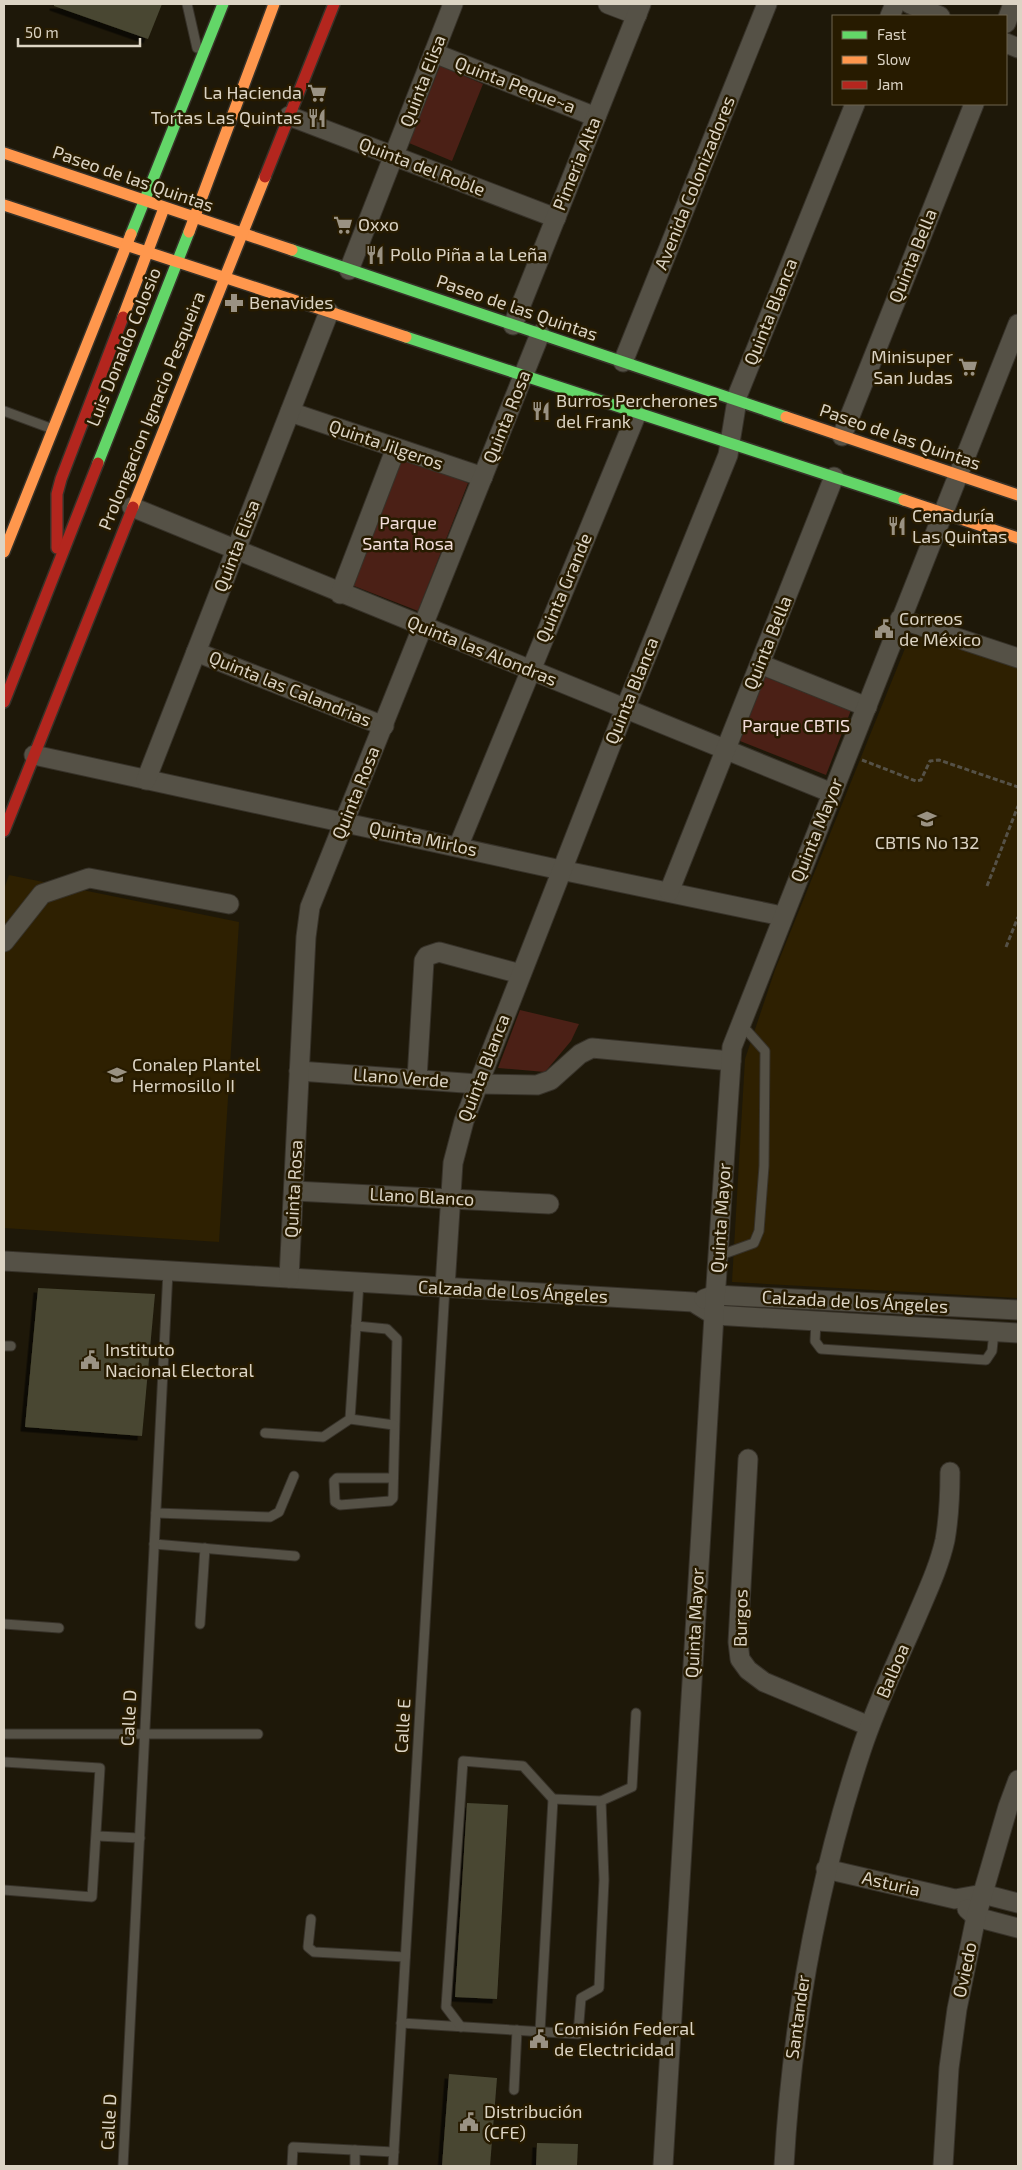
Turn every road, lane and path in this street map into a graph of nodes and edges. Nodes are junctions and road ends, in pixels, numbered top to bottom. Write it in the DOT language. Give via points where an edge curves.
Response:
graph roads {
  1 [pos="187,4"];
  2 [pos="223,4"];
  3 [pos="274,4"];
  4 [pos="334,4"];
  5 [pos="453,4"];
  6 [pos="608,4"];
  7 [pos="767,4"];
  8 [pos="910,4"];
  9 [pos="1014,4"];
  10 [pos="639,9"];
  11 [pos="938,15"];
  12 [pos="1007,21"];
  13 [pos="434,53"];
  14 [pos="200,61"];
  15 [pos="855,105"];
  16 [pos="974,105"];
  17 [pos="289,116"];
  18 [pos="596,116"];
  19 [pos="4,154"];
  20 [pos="393,156"];
  21 [pos="144,201"];
  22 [pos="4,205"];
  23 [pos="164,208"];
  24 [pos="194,218"];
  25 [pos="556,218"];
  26 [pos="242,234"];
  27 [pos="126,246"];
  28 [pos="147,252"];
  29 [pos="177,262"];
  30 [pos="349,270"];
  31 [pos="224,278"];
  32 [pos="329,312"];
  33 [pos="1018,324"];
  34 [pos="513,325"];
  35 [pos="540,334"];
  36 [pos="623,362"];
  37 [pos="523,376"];
  38 [pos="736,400"];
  39 [pos="4,411"];
  40 [pos="290,412"];
  41 [pos="637,413"];
  42 [pos="52,429"];
  43 [pos="842,436"];
  44 [pos="730,444"];
  45 [pos="396,448"];
  46 [pos="958,475"];
  47 [pos="483,477"];
  48 [pos="834,477"];
  49 [pos="1018,495"];
  50 [pos="132,507"];
  51 [pos="943,513"];
  52 [pos="1018,538"];
  53 [pos="235,551"];
  54 [pos="4,552"];
  55 [pos="57,565"];
  56 [pos="340,594"];
  57 [pos="900,620"];
  58 [pos="423,627"];
  59 [pos="196,652"];
  60 [pos="1018,658"];
  61 [pos="760,664"];
  62 [pos="530,670"];
  63 [pos="4,702"];
  64 [pos="866,707"];
  65 [pos="625,709"];
  66 [pos="384,726"];
  67 [pos="726,749"];
  68 [pos="34,755"];
  69 [pos="847,755"];
  70 [pos="146,780"];
  71 [pos="1018,787"];
  72 [pos="832,792"];
  73 [pos="1018,806"];
  74 [pos="345,822"];
  75 [pos="4,831"];
  76 [pos="458,847"];
  77 [pos="561,870"];
  78 [pos="986,886"];
  79 [pos="669,892"];
  80 [pos="228,904"];
  81 [pos="782,916"];
  82 [pos="1018,917"];
  83 [pos="4,942"];
  84 [pos="1006,947"];
  85 [pos="521,974"];
  86 [pos="740,1023"];
  87 [pos="731,1061"];
  88 [pos="299,1072"];
  89 [pos="417,1079"];
  90 [pos="478,1084"];
  91 [pos="294,1191"];
  92 [pos="451,1199"];
  93 [pos="549,1204"];
  94 [pos="718,1256"];
  95 [pos="4,1261"];
  96 [pos="168,1271"];
  97 [pos="289,1278"];
  98 [pos="359,1282"];
  99 [pos="445,1288"];
  100 [pos="716,1295"];
  101 [pos="693,1302"];
  102 [pos="1018,1310"];
  103 [pos="714,1315"];
  104 [pos="816,1321"];
  105 [pos="356,1326"];
  106 [pos="994,1332"];
  107 [pos="1018,1333"];
  108 [pos="350,1419"];
  109 [pos="394,1424"];
  110 [pos="265,1433"];
  111 [pos="748,1459"];
  112 [pos="950,1472"];
  113 [pos="294,1476"];
  114 [pos="392,1478"];
  115 [pos="156,1512"];
  116 [pos="154,1544"];
  117 [pos="205,1548"];
  118 [pos="295,1556"];
  119 [pos="4,1624"];
  120 [pos="200,1624"];
  121 [pos="59,1628"];
  122 [pos="636,1713"];
  123 [pos="869,1726"];
  124 [pos="4,1734"];
  125 [pos="145,1734"];
  126 [pos="258,1734"];
  127 [pos="4,1762"];
  128 [pos="1018,1780"];
  129 [pos="553,1799"];
  130 [pos="602,1801"];
  131 [pos="97,1836"];
  132 [pos="140,1838"];
  133 [pos="826,1869"];
  134 [pos="4,1890"];
  135 [pos="983,1894"];
  136 [pos="955,1899"];
  137 [pos="1018,1903"];
  138 [pos="976,1917"];
  139 [pos="311,1919"];
  140 [pos="1018,1928"];
  141 [pos="405,1957"];
  142 [pos="401,2023"];
  143 [pos="461,2027"];
  144 [pos="517,2030"];
  145 [pos="540,2031"];
  146 [pos="514,2090"];
  147 [pos="355,2150"];
  148 [pos="394,2152"];
  149 [pos="123,2166"];
  150 [pos="292,2166"];
  151 [pos="355,2166"];
  152 [pos="393,2166"];
  153 [pos="663,2166"];
  154 [pos="784,2166"];
  155 [pos="943,2166"];
  1 -- 14 [label="lane"];
  2 -- 14 [label="main road, Luis Donaldo Colosio"];
  3 -- 24 [label="main road, Luis Donaldo Colosio"];
  4 -- 17 [label="main road, Prolongacion Ignacio Pesqueira"];
  5 -- 13 [label="street, Quinta Elisa"];
  6 -- 10 [label="street"];
  7 -- 36 [label="street, Avenida Colonizadores"];
  8 -- 11 [label="street"];
  9 -- 12 [label="street"];
  10 -- 18 [label="street, Pimeria Alta"];
  13 -- 18 [label="street, Quinta Peque~a"];
  13 -- 20 [label="street, Quinta Elisa"];
  14 -- 21 [label="main road, Luis Donaldo Colosio"];
  15 -- 38 [label="street, Quinta Blanca"];
  16 -- 43 [label="street, Quinta Bella"];
  17 -- 20 [label="street, Quinta del Roble"];
  17 -- 26 [label="main road, Prolongacion Ignacio Pesqueira"];
  18 -- 25 [label="street, Pimeria Alta"];
  19 -- 21 [label="main road, Paseo de las Quintas"];
  20 -- 25 [label="street, Quinta del Roble"];
  20 -- 30 [label="street, Quinta Elisa"];
  21 -- 23 [label="main road, Paseo de las Quintas"];
  21 -- 27 [label="main road, Luis Donaldo Colosio"];
  22 -- 27 [label="main road"];
  23 -- 24 [label="main road, Paseo de las Quintas"];
  23 -- 28 [label="main road"];
  24 -- 26 [label="main road, Paseo de las Quintas"];
  24 -- 29 [label="main road, Luis Donaldo Colosio"];
  25 -- 34 [label="street, Pimeria Alta"];
  26 -- 30 [label="main road, Paseo de las Quintas"];
  26 -- 31 [label="main road, Prolongacion Ignacio Pesqueira"];
  27 -- 28 [label="main road"];
  27 -- 42 [label="main road, Luis Donaldo Colosio"];
  28 -- 29 [label="main road"];
  28 -- 55 [label="main road" via="60,479"];
  29 -- 31 [label="main road"];
  29 -- 55 [label="main road, Luis Donaldo Colosio"];
  30 -- 34 [label="main road, Paseo de las Quintas"];
  31 -- 32 [label="main road"];
  31 -- 50 [label="main road, Prolongacion Ignacio Pesqueira"];
  32 -- 37 [label="main road"];
  32 -- 40 [label="street, Quinta Elisa"];
  33 -- 46 [label="street, Quinta Mayor"];
  34 -- 35 [label="main road, Paseo de las Quintas"];
  35 -- 36 [label="main road, Paseo de las Quintas"];
  35 -- 37 [label="street, Quinta Rosa"];
  36 -- 38 [label="main road, Paseo de las Quintas"];
  37 -- 41 [label="main road"];
  37 -- 47 [label="street, Quinta Rosa"];
  38 -- 43 [label="main road, Paseo de las Quintas"];
  38 -- 44 [label="street, Quinta Blanca"];
  39 -- 42 [label="lane"];
  40 -- 45 [label="street, Quinta Jilgeros"];
  40 -- 53 [label="street, Quinta Elisa"];
  41 -- 44 [label="main road"];
  41 -- 62 [label="street, Quinta Grande"];
  42 -- 54 [label="main road, Luis Donaldo Colosio"];
  43 -- 46 [label="main road, Paseo de las Quintas"];
  44 -- 48 [label="main road"];
  44 -- 65 [label="street, Quinta Blanca" via="725,464"];
  45 -- 47 [label="street, Quinta Jilgeros"];
  45 -- 56 [label="street"];
  46 -- 49 [label="main road, Paseo de las Quintas"];
  46 -- 51 [label="street, Quinta Mayor"];
  47 -- 58 [label="street, Quinta Rosa"];
  48 -- 51 [label="main road"];
  48 -- 61 [label="street, Quinta Bella"];
  50 -- 53 [label="street, Quinta las Alondras"];
  50 -- 68 [label="main road, Prolongacion Ignacio Pesqueira"];
  51 -- 52 [label="main road"];
  51 -- 57 [label="street, Quinta Mayor"];
  53 -- 56 [label="street, Quinta las Alondras"];
  53 -- 59 [label="street, Quinta Elisa"];
  55 -- 63 [label="main road, Luis Donaldo Colosio"];
  56 -- 58 [label="street, Quinta las Alondras"];
  57 -- 60 [label="street"];
  57 -- 64 [label="street, Quinta Mayor"];
  58 -- 62 [label="street, Quinta las Alondras"];
  58 -- 66 [label="street, Quinta Rosa"];
  59 -- 66 [label="street, Quinta las Calandrias"];
  59 -- 70 [label="street, Quinta Elisa"];
  61 -- 64 [label="street"];
  61 -- 67 [label="street, Quinta Bella"];
  62 -- 65 [label="street, Quinta las Alondras"];
  62 -- 76 [label="street, Quinta Grande"];
  64 -- 69 [label="street, Quinta Mayor"];
  65 -- 67 [label="street, Quinta las Alondras"];
  65 -- 77 [label="street, Quinta Blanca"];
  66 -- 74 [label="street, Quinta Rosa"];
  67 -- 72 [label="street, Quinta las Alondras"];
  67 -- 79 [label="street, Quinta Bella"];
  68 -- 70 [label="street, Quinta Mirlos"];
  68 -- 75 [label="main road, Prolongacion Ignacio Pesqueira"];
  69 -- 71 [label="path" via="916,781 922,780 930,761 939,760"];
  69 -- 72 [label="street, Quinta Mayor"];
  70 -- 74 [label="street, Quinta Mirlos"];
  72 -- 81 [label="street, Quinta Mayor"];
  73 -- 78 [label="path"];
  74 -- 76 [label="street, Quinta Mirlos"];
  74 -- 88 [label="street, Quinta Rosa" via="314,896 308,920"];
  76 -- 77 [label="street, Quinta Mirlos"];
  77 -- 79 [label="street, Quinta Mirlos"];
  77 -- 85 [label="street, Quinta Blanca"];
  79 -- 81 [label="street, Quinta Mirlos"];
  80 -- 83 [label="street" via="88,878 42,894"];
  81 -- 86 [label="street, Quinta Mayor"];
  82 -- 84 [label="path"];
  85 -- 89 [label="street" via="439,952 427,956 424,962"];
  85 -- 90 [label="street, Quinta Blanca"];
  86 -- 87 [label="street, Quinta Mayor"];
  86 -- 94 [label="lane" via="765,1051 764,1166 759,1231 754,1244"];
  87 -- 90 [label="street, Llano Verde" via="592,1048 545,1083"];
  87 -- 94 [label="street, Quinta Mayor"];
  88 -- 89 [label="street, Llano Verde"];
  88 -- 91 [label="street, Quinta Rosa"];
  89 -- 90 [label="street, Llano Verde"];
  90 -- 92 [label="street, Quinta Blanca" via="454,1155"];
  91 -- 92 [label="street, Llano Blanco"];
  91 -- 97 [label="street, Quinta Rosa"];
  92 -- 93 [label="street, Llano Blanco"];
  92 -- 99 [label="street, Quinta Blanca"];
  94 -- 100 [label="street, Quinta Mayor"];
  95 -- 96 [label="street, Calzada de Los Ángeles"];
  96 -- 97 [label="street, Calzada de Los Ángeles"];
  96 -- 115 [label="lane, Calle D"];
  97 -- 98 [label="street, Calzada de Los Ángeles"];
  98 -- 99 [label="street, Calzada de Los Ángeles"];
  98 -- 105 [label="lane"];
  99 -- 101 [label="street, Calzada de Los Ángeles"];
  99 -- 141 [label="lane, Calle E"];
  100 -- 101 [label="street, Calzada de los Ángeles"];
  100 -- 102 [label="street, Calzada de los Ángeles"];
  100 -- 103 [label="street, Quinta Mayor"];
  101 -- 103 [label="street, Calzada de Los Ángeles"];
  103 -- 104 [label="street, Calzada de Los Ángeles"];
  103 -- 153 [label="street, Quinta Mayor"];
  104 -- 106 [label="street, Calzada de Los Ángeles"];
  104 -- 106 [label="lane" via="815,1342 821,1349 986,1360 992,1351"];
  105 -- 108 [label="lane"];
  105 -- 109 [label="lane" via="387,1329 398,1340"];
  106 -- 107 [label="street, Calzada de Los Ángeles"];
  108 -- 109 [label="lane"];
  108 -- 110 [label="lane" via="323,1437"];
  109 -- 114 [label="lane"];
  111 -- 123 [label="street, Burgos" via="738,1642 740,1659 764,1682"];
  112 -- 123 [label="street, Balboa" via="950,1510 935,1574"];
  113 -- 115 [label="lane" via="279,1512 270,1517"];
  114 -- 114 [label="lane" via="393,1498 390,1501 340,1505 335,1502 334,1481 337,1478"];
  115 -- 116 [label="lane, Calle D"];
  116 -- 117 [label="lane"];
  116 -- 125 [label="lane, Calle D"];
  117 -- 118 [label="lane"];
  117 -- 120 [label="lane"];
  119 -- 121 [label="lane"];
  122 -- 130 [label="lane" via="632,1787"];
  123 -- 133 [label="street, Balboa"];
  124 -- 125 [label="lane"];
  125 -- 126 [label="lane"];
  125 -- 132 [label="lane, Calle D"];
  127 -- 131 [label="lane" via="100,1768"];
  128 -- 135 [label="street, Oviedo"];
  129 -- 130 [label="lane"];
  129 -- 143 [label="lane" via="523,1766 463,1762 446,2007"];
  129 -- 145 [label="lane"];
  130 -- 145 [label="lane" via="604,1880 599,1988 581,1998 578,2034"];
  131 -- 132 [label="lane"];
  131 -- 134 [label="lane" via="92,1897"];
  132 -- 149 [label="lane, Calle D"];
  133 -- 136 [label="street, Asturia"];
  133 -- 154 [label="street, Santander" via="804,1969 793,2048"];
  135 -- 136 [label="street, Asturia"];
  135 -- 137 [label="street, Asturia"];
  135 -- 138 [label="street, Oviedo"];
  136 -- 138 [label="street, Asturia"];
  138 -- 140 [label="street, Asturia"];
  138 -- 155 [label="street, Oviedo" via="956,2010"];
  139 -- 141 [label="lane" via="308,1947 314,1952"];
  141 -- 142 [label="lane, Calle E"];
  142 -- 143 [label="lane"];
  142 -- 148 [label="lane, Calle E"];
  143 -- 144 [label="lane"];
  144 -- 145 [label="lane"];
  144 -- 146 [label="lane"];
  147 -- 148 [label="lane"];
  147 -- 150 [label="lane" via="293,2147"];
  147 -- 151 [label="lane"];
  148 -- 152 [label="lane, Calle E"];
}
